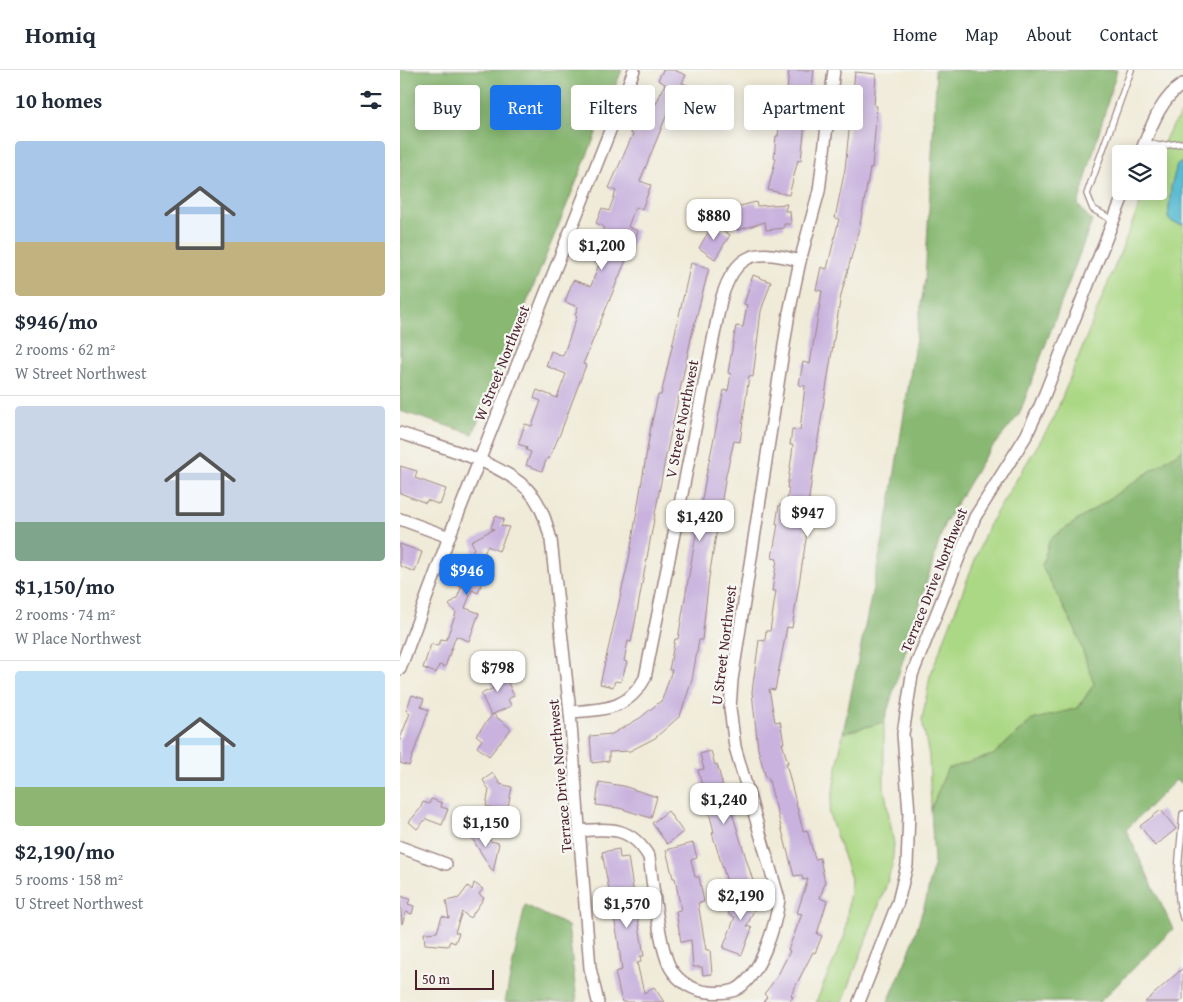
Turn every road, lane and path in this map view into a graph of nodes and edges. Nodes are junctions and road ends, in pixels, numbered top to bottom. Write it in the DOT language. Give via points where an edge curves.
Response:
graph roads {
  1 [pos="634,70"];
  2 [pos="834,70"];
  3 [pos="1131,70"];
  4 [pos="1183,84"];
  5 [pos="1145,142"];
  6 [pos="1183,143"];
  7 [pos="1144,145"];
  8 [pos="1122,200"];
  9 [pos="1114,221"];
  10 [pos="800,261"];
  11 [pos="400,433"];
  12 [pos="479,462"];
  13 [pos="400,519"];
  14 [pos="449,537"];
  15 [pos="400,669"];
  16 [pos="570,712"];
  17 [pos="1183,814"];
  18 [pos="580,831"];
  19 [pos="400,848"];
  20 [pos="446,864"];
  21 [pos="1183,918"];
  22 [pos="598,1002"];
  23 [pos="859,1002"];
  1 -- 12 [label="street, W Street Northwest"];
  2 -- 10 [label="street, U Street Northwest" via="819,191"];
  3 -- 9 [label="lane" via="1087,194 1093,209"];
  4 -- 5 [label="street" via="1172,91 1162,105"];
  5 -- 6 [label="lane" via="1159,146"];
  5 -- 7 [label="street"];
  8 -- 9 [label="street, Terrace Drive Northwest"];
  9 -- 23 [label="street, Terrace Drive Northwest" via="1040,406 1026,436 974,517 912,675 903,734 909,813 907,865 898,902"];
  10 -- 16 [label="street, V Street Northwest" via="771,253 761,254 743,262 728,279 721,300 645,678 631,698 621,704"];
  10 -- 18 [label="street, U Street Northwest" via="732,680 730,708 735,747 779,899 778,911 759,962 748,981 735,990 720,993 703,992 678,978 670,967 664,948 649,857 642,845 623,832 610,828"];
  11 -- 12 [label="street, Terrace Drive Northwest"];
  12 -- 14 [label="street, W Street Northwest"];
  12 -- 16 [label="street, Terrace Drive Northwest" via="524,485 545,516 551,540"];
  13 -- 14 [label="street"];
  14 -- 15 [label="street, W Street Northwest"];
  16 -- 18 [label="street, Terrace Drive Northwest"];
  17 -- 21 [label="lane" via="1180,909"];
  18 -- 22 [label="street, Terrace Drive Northwest" via="590,968"];
  19 -- 20 [label="street"];
}
